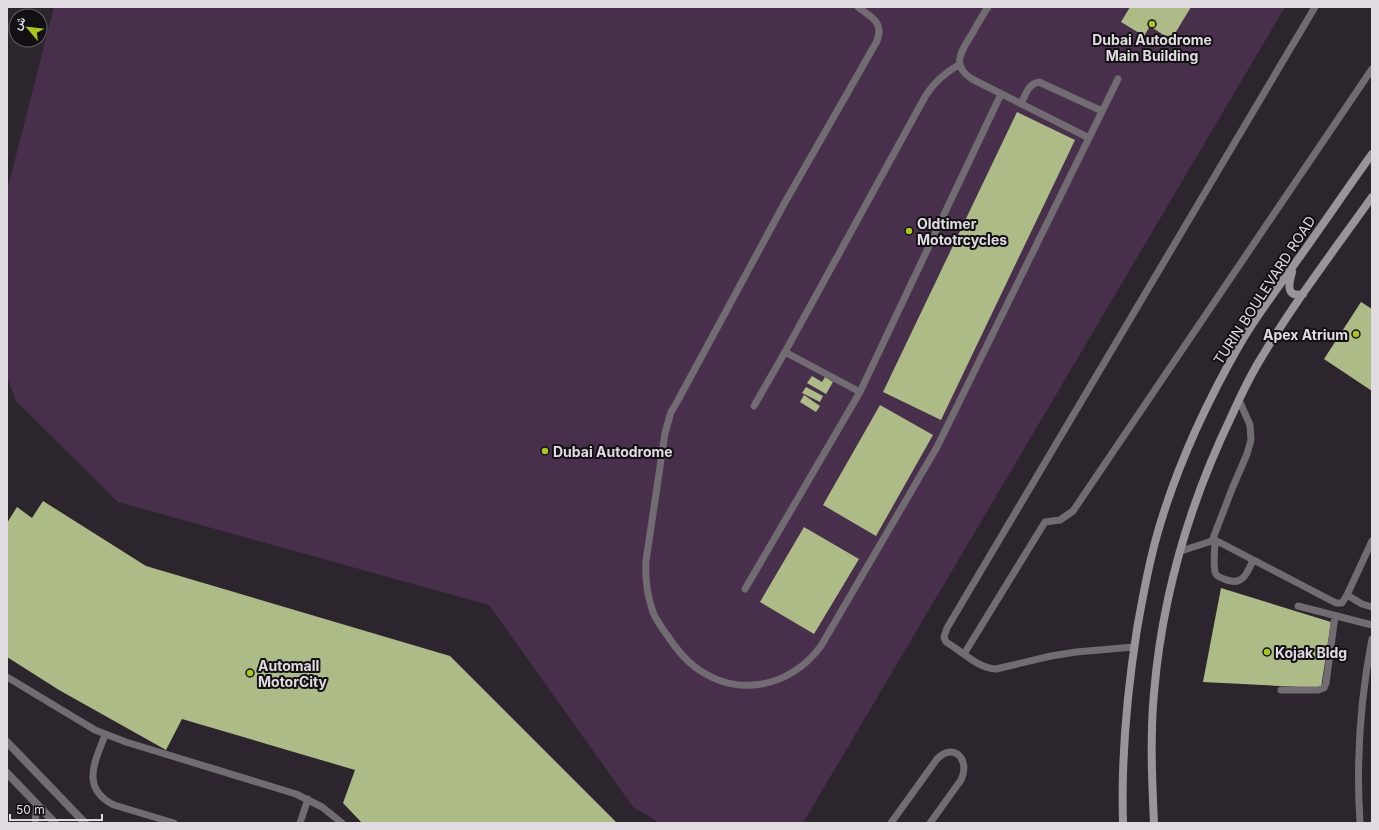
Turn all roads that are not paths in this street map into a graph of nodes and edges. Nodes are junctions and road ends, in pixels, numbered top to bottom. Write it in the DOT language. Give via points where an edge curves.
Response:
graph roads {
  1 [pos="858,7"];
  2 [pos="988,7"];
  3 [pos="1315,7"];
  4 [pos="960,64"];
  5 [pos="1372,69"];
  6 [pos="1118,79"];
  7 [pos="1001,94"];
  8 [pos="1021,104"];
  9 [pos="1102,111"];
  10 [pos="1089,138"];
  11 [pos="1372,154"];
  12 [pos="1372,197"];
  13 [pos="1295,263"];
  14 [pos="1303,294"];
  15 [pos="785,352"];
  16 [pos="860,392"];
  17 [pos="1239,400"];
  18 [pos="754,406"];
  19 [pos="1213,540"];
  20 [pos="1372,541"];
  21 [pos="1180,551"];
  22 [pos="1253,560"];
  23 [pos="745,589"];
  24 [pos="1347,594"];
  25 [pos="1298,606"];
  26 [pos="1372,607"];
  27 [pos="1335,616"];
  28 [pos="1372,625"];
  29 [pos="1372,639"];
  30 [pos="1134,647"];
  31 [pos="1371,651"];
  32 [pos="964,654"];
  33 [pos="7,677"];
  34 [pos="1281,690"];
  35 [pos="105,734"];
  36 [pos="7,742"];
  37 [pos="7,773"];
  38 [pos="308,799"];
  39 [pos="36,804"];
  40 [pos="35,823"];
  41 [pos="55,823"];
  42 [pos="85,823"];
  43 [pos="174,823"];
  44 [pos="300,823"];
  45 [pos="342,823"];
  46 [pos="891,823"];
  47 [pos="930,823"];
  48 [pos="1123,823"];
  49 [pos="1154,823"];
  50 [pos="1360,823"];
  1 -- 10 [label="lane" via="879,25 877,41 784,204 672,412 665,433 646,561 648,596 654,613 682,655 711,677 748,686 765,684 797,670 813,657 821,646 938,447"];
  2 -- 4 [label="lane" via="961,51"];
  3 -- 32 [label="lane" via="947,628 944,637 946,642"];
  4 -- 7 [label="lane" via="966,75"];
  4 -- 15 [label="lane" via="944,74 926,95"];
  5 -- 32 [label="lane" via="1073,511 1060,520 1045,522"];
  6 -- 9 [label="lane"];
  7 -- 8 [label="lane"];
  7 -- 16 [label="lane"];
  8 -- 9 [label="lane" via="1029,87 1039,82"];
  8 -- 10 [label="lane"];
  9 -- 10 [label="lane"];
  11 -- 13 [label="main road, TURIN BOULEVARD ROAD"];
  12 -- 14 [label="main road"];
  13 -- 14 [label="main road" via="1288,285 1293,294"];
  13 -- 30 [label="main road, TURIN BOULEVARD ROAD" via="1241,342 1212,395 1186,452 1163,514 1152,553"];
  14 -- 17 [label="main road" via="1263,355"];
  15 -- 16 [label="lane"];
  15 -- 18 [label="lane"];
  16 -- 23 [label="lane"];
  17 -- 19 [label="lane" via="1250,425 1251,440"];
  17 -- 21 [label="main road" via="1208,467"];
  19 -- 21 [label="lane"];
  19 -- 22 [label="lane"];
  19 -- 22 [label="lane" via="1215,572 1218,577 1232,582 1241,580"];
  20 -- 24 [label="lane"];
  21 -- 49 [label="main road" via="1165,614 1154,694"];
  22 -- 24 [label="lane" via="1336,603 1342,602"];
  24 -- 26 [label="lane"];
  25 -- 27 [label="lane"];
  27 -- 28 [label="lane"];
  27 -- 34 [label="lane" via="1324,688"];
  29 -- 31 [label="lane"];
  30 -- 32 [label="lane" via="1051,656 996,670 989,669"];
  30 -- 48 [label="main road, TURIN BOULEVARD ROAD" via="1124,749"];
  31 -- 50 [label="lane" via="1359,741"];
  33 -- 35 [label="lane"];
  35 -- 38 [label="lane"];
  35 -- 43 [label="lane" via="92,776 99,794 114,805"];
  36 -- 42 [label="street"];
  37 -- 39 [label="street"];
  38 -- 44 [label="lane"];
  38 -- 45 [label="lane"];
  39 -- 40 [label="lane"];
  39 -- 41 [label="street"];
  46 -- 47 [label="lane" via="937,759 949,752 956,754 962,759 964,773"];
}
